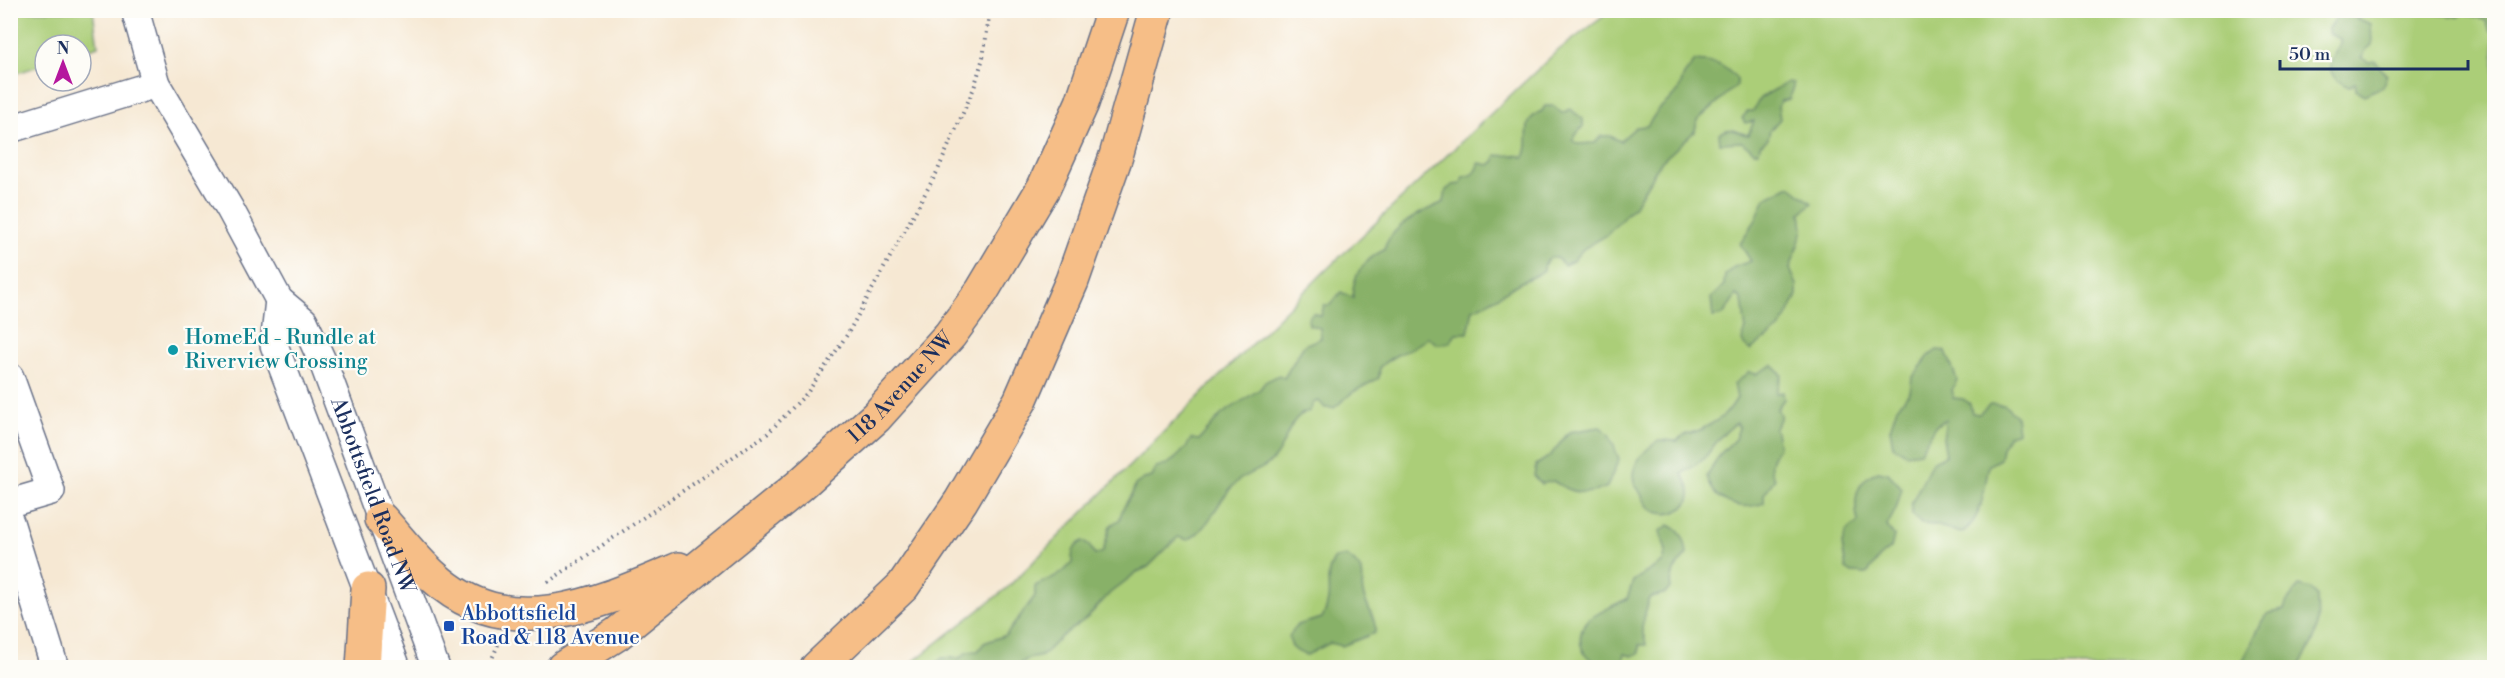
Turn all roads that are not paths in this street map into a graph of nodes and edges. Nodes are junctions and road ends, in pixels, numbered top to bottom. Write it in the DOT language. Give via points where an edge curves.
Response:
graph roads {
  1 [pos="135,10"];
  2 [pos="1113,10"];
  3 [pos="1157,10"];
  4 [pos="156,84"];
  5 [pos="10,129"];
  6 [pos="279,300"];
  7 [pos="10,377"];
  8 [pos="10,503"];
  9 [pos="381,519"];
  10 [pos="10,522"];
  11 [pos="714,554"];
  12 [pos="368,588"];
  13 [pos="56,668"];
  14 [pos="363,668"];
  15 [pos="397,668"];
  16 [pos="436,668"];
  17 [pos="563,668"];
  18 [pos="818,668"];
  1 -- 4 [label="street, Abbottsfield Road NW"];
  2 -- 11 [label="main road, 118 Avenue NW" via="1082,104 1044,187 982,291 950,334 876,417"];
  3 -- 18 [label="main road" via="1113,167 1072,281 1020,401 961,501 903,586"];
  4 -- 5 [label="street"];
  4 -- 6 [label="street, Abbottsfield Road NW"];
  6 -- 9 [label="street, Abbottsfield Road NW" via="304,321"];
  6 -- 12 [label="street, Abbottsfield Road NW" via="274,345"];
  7 -- 8 [label="street" via="51,491"];
  9 -- 11 [label="main road" via="434,577 460,596 512,613 543,614 584,605"];
  9 -- 16 [label="street, Abbottsfield Road NW"];
  10 -- 13 [label="street"];
  11 -- 17 [label="main road, 118 Avenue NW" via="617,634"];
  12 -- 14 [label="main road"];
  12 -- 15 [label="street, Abbottsfield Road NW"];
}
